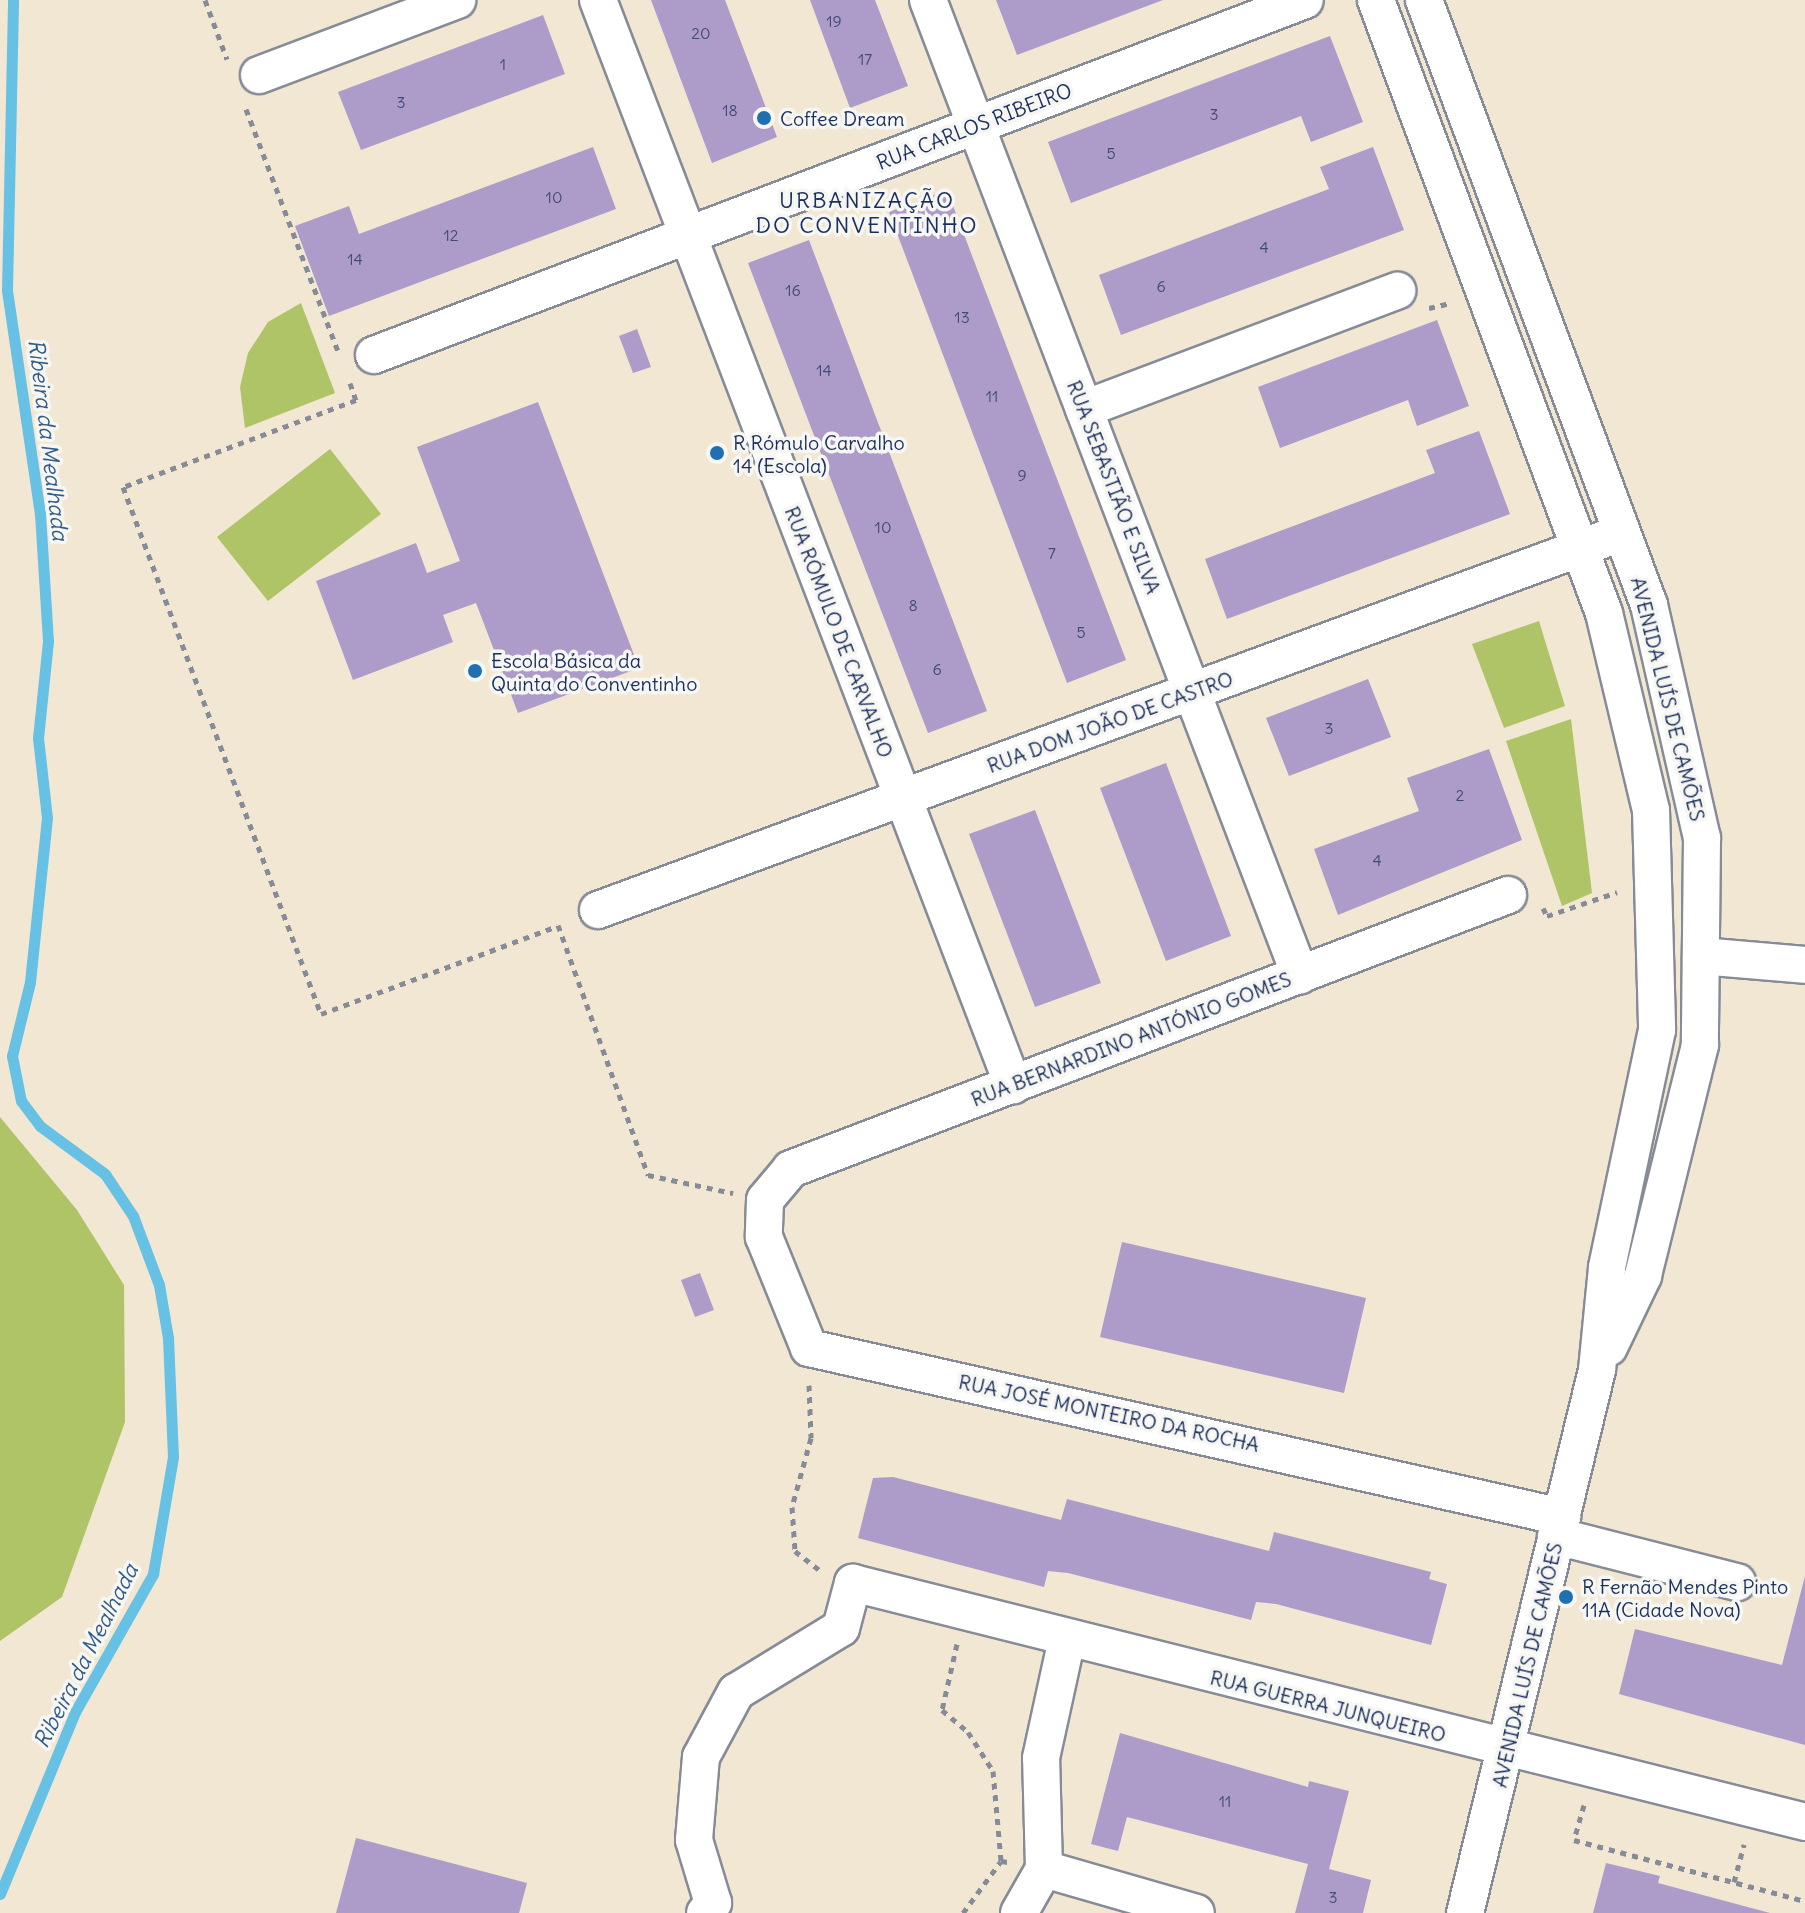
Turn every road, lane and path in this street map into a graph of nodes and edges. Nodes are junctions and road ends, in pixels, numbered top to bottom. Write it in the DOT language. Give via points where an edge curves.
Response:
graph roads {
  1 [pos="205,0"];
  2 [pos="457,0"];
  3 [pos="598,0"];
  4 [pos="928,0"];
  5 [pos="1305,0"];
  6 [pos="1376,0"];
  7 [pos="1424,0"];
  8 [pos="245,84"];
  9 [pos="976,125"];
  10 [pos="687,235"];
  11 [pos="1397,291"];
  12 [pos="374,355"];
  13 [pos="1084,409"];
  14 [pos="1622,531"];
  15 [pos="1581,548"];
  16 [pos="1192,692"];
  17 [pos="902,798"];
  18 [pos="1653,880"];
  19 [pos="1508,895"];
  20 [pos="598,910"];
  21 [pos="557,926"];
  22 [pos="1701,956"];
  23 [pos="1805,965"];
  24 [pos="1300,975"];
  25 [pos="1013,1085"];
  26 [pos="765,1200"];
  27 [pos="809,1348"];
  28 [pos="1597,1370"];
  29 [pos="1559,1527"];
  30 [pos="1737,1582"];
  31 [pos="853,1583"];
  32 [pos="965,1612"];
  33 [pos="1067,1639"];
  34 [pos="1508,1750"];
  35 [pos="1584,1804"];
  36 [pos="1805,1822"];
  37 [pos="1745,1843"];
  38 [pos="1001,1861"];
  39 [pos="1044,1869"];
  40 [pos="1734,1882"];
  41 [pos="1805,1901"];
  42 [pos="713,1910"];
  43 [pos="963,1913"];
  44 [pos="1019,1913"];
  45 [pos="1196,1913"];
  46 [pos="1465,1913"];
  1 -- 8 [label="path"];
  2 -- 8 [label="street"];
  3 -- 10 [label="street, RUA RÓMULO DE CARVALHO"];
  4 -- 9 [label="street, RUA SEBASTIÃO E SILVA"];
  5 -- 9 [label="street, RUA CARLOS RIBEIRO"];
  6 -- 15 [label="street, AVENIDA LUÍS DE CAMÕES"];
  7 -- 14 [label="street, AVENIDA LUÍS DE CAMÕES"];
  8 -- 21 [label="path" via="356,400 123,487 321,1014"];
  9 -- 10 [label="street, RUA CARLOS RIBEIRO"];
  9 -- 13 [label="street, RUA SEBASTIÃO E SILVA"];
  10 -- 12 [label="street, RUA CARLOS RIBEIRO"];
  10 -- 17 [label="street, RUA RÓMULO DE CARVALHO"];
  11 -- 13 [label="street"];
  13 -- 16 [label="street, RUA SEBASTIÃO E SILVA"];
  14 -- 15 [label="street, RUA DOM JOÃO DE CASTRO"];
  14 -- 22 [label="street, AVENIDA LUÍS DE CAMÕES" via="1649,605 1702,838"];
  15 -- 16 [label="street, RUA DOM JOÃO DE CASTRO"];
  15 -- 18 [label="street, AVENIDA LUÍS DE CAMÕES" via="1651,810"];
  16 -- 17 [label="street, RUA DOM JOÃO DE CASTRO"];
  16 -- 24 [label="street, RUA SEBASTIÃO E SILVA"];
  17 -- 20 [label="street, RUA DOM JOÃO DE CASTRO"];
  17 -- 25 [label="street, RUA RÓMULO DE CARVALHO"];
  18 -- 19 [label="path" via="1547,916 1532,887"];
  18 -- 28 [label="street, AVENIDA LUÍS DE CAMÕES" via="1657,1030 1607,1268"];
  19 -- 24 [label="street, RUA BERNARDINO ANTÓNIO GOMES"];
  20 -- 21 [label="path"];
  21 -- 26 [label="path" via="648,1175"];
  22 -- 23 [label="street"];
  22 -- 28 [label="street, AVENIDA LUÍS DE CAMÕES" via="1700,1045 1643,1276"];
  24 -- 25 [label="street, RUA BERNARDINO ANTÓNIO GOMES"];
  25 -- 26 [label="street, RUA BERNARDINO ANTÓNIO GOMES" via="791,1169"];
  26 -- 27 [label="street" via="764,1237"];
  27 -- 29 [label="street, RUA JOSÉ MONTEIRO DA ROCHA"];
  27 -- 31 [label="path" via="811,1438 792,1507 795,1551 811,1568"];
  28 -- 29 [label="street, AVENIDA LUÍS DE CAMÕES"];
  29 -- 30 [label="street, RUA JOSÉ MONTEIRO DA ROCHA"];
  29 -- 34 [label="street, AVENIDA LUÍS DE CAMÕES"];
  31 -- 32 [label="street, RUA GUERRA JUNQUEIRO"];
  31 -- 42 [label="street" via="841,1628 736,1692 701,1757 694,1840"];
  32 -- 33 [label="street, RUA GUERRA JUNQUEIRO"];
  32 -- 38 [label="path" via="942,1710 968,1732 993,1771"];
  33 -- 34 [label="street, RUA GUERRA JUNQUEIRO"];
  33 -- 39 [label="street" via="1041,1758"];
  34 -- 36 [label="street, RUA GUERRA JUNQUEIRO"];
  34 -- 46 [label="street, AVENIDA LUÍS DE CAMÕES"];
  35 -- 40 [label="path" via="1574,1840"];
  37 -- 40 [label="path"];
  38 -- 39 [label="path"];
  38 -- 43 [label="path"];
  39 -- 44 [label="street"];
  39 -- 45 [label="street"];
  40 -- 41 [label="path"];
}
